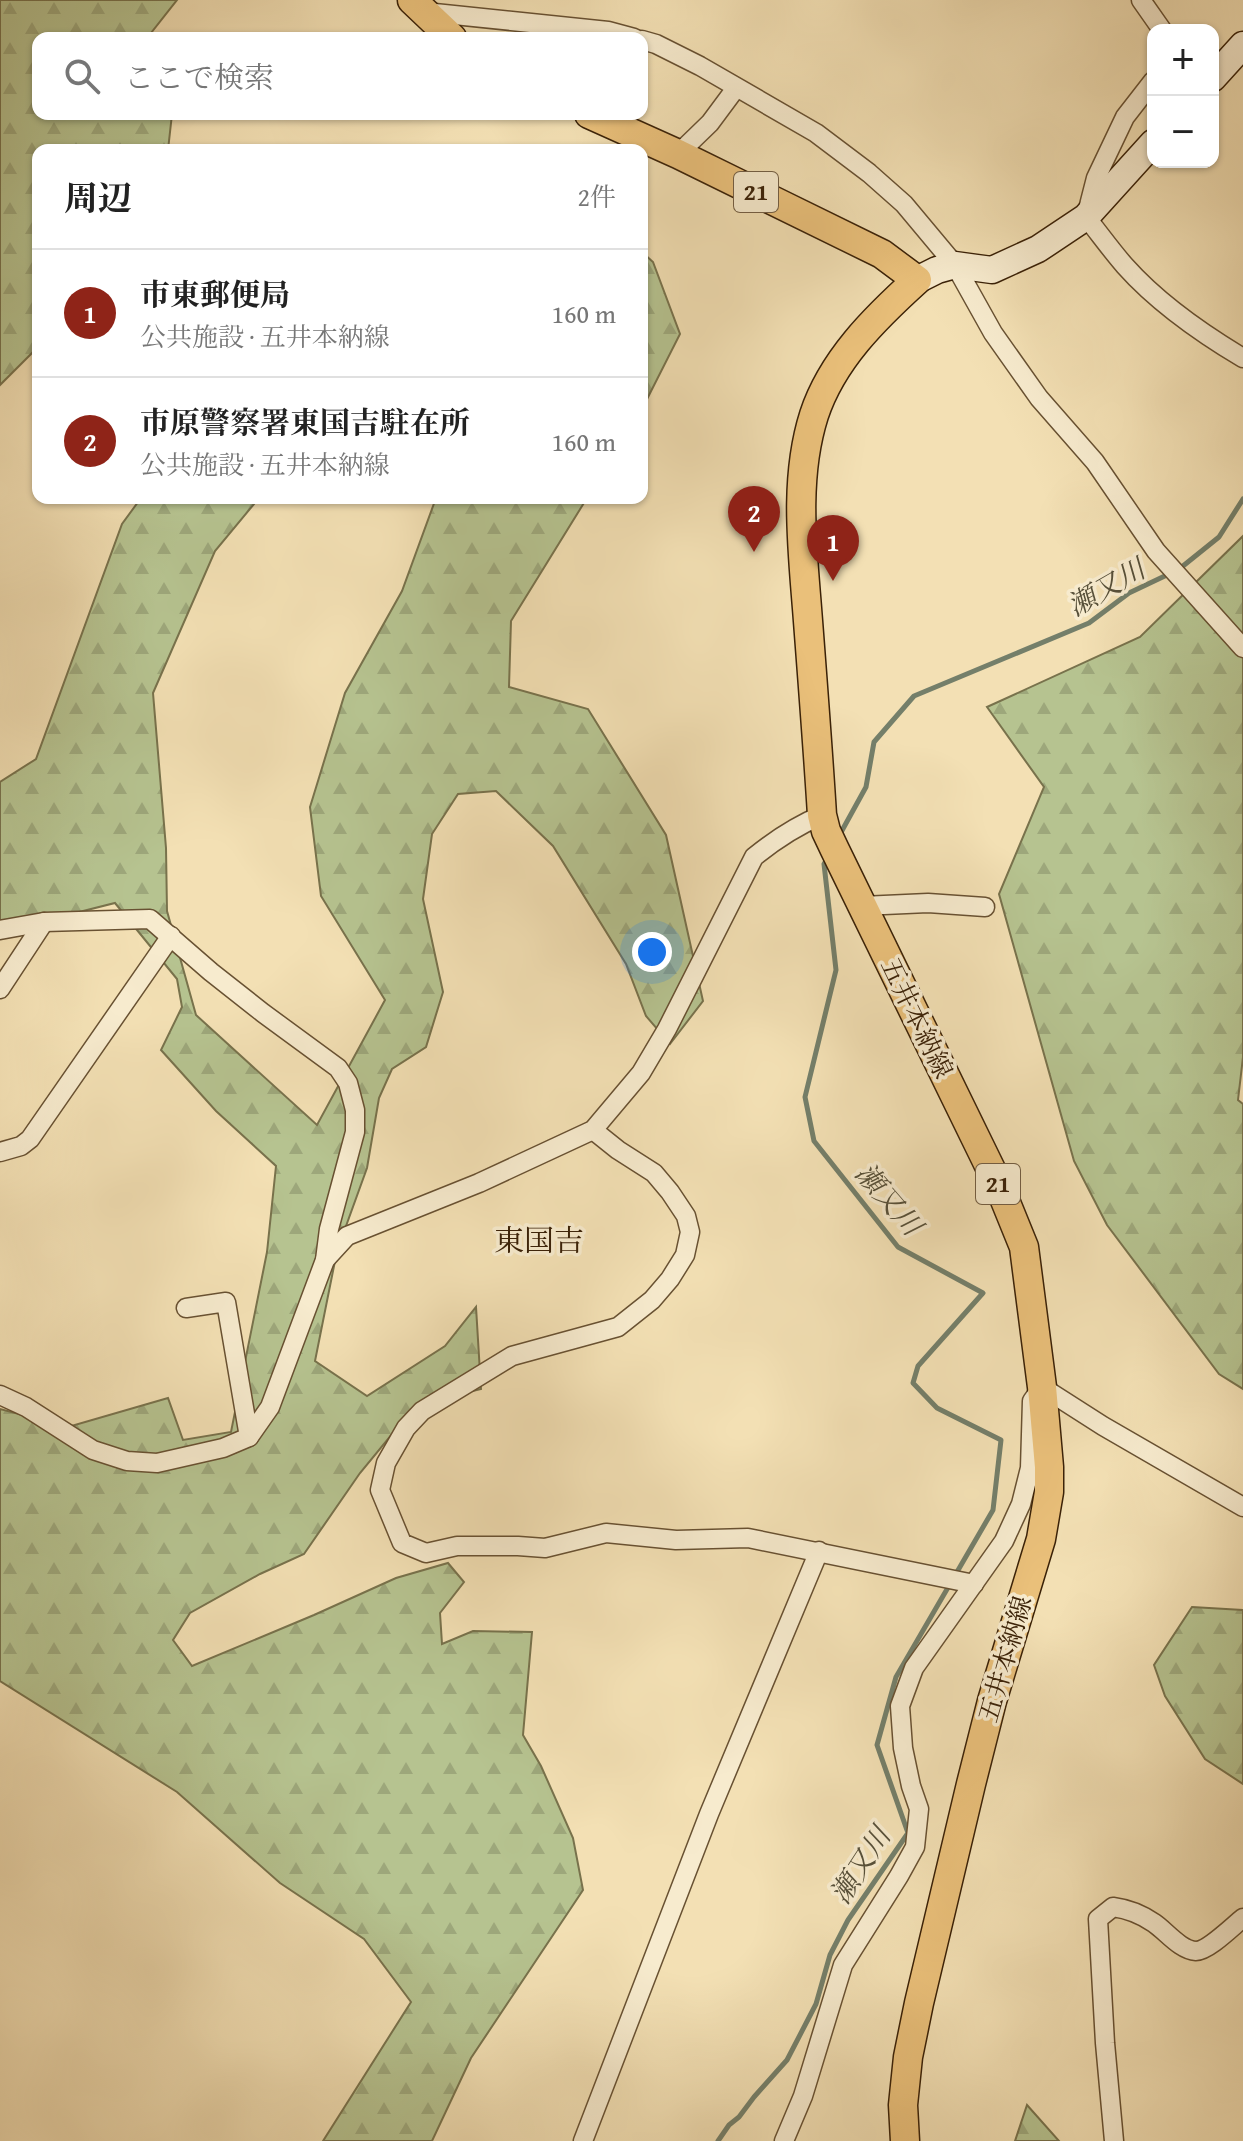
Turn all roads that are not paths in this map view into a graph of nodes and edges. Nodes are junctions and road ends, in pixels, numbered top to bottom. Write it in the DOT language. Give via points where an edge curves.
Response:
graph roads {
  1 [pos="1141,0"];
  2 [pos="417,6"];
  3 [pos="1158,24"];
  4 [pos="445,32"];
  5 [pos="612,32"];
  6 [pos="648,42"];
  7 [pos="1243,45"];
  8 [pos="1219,71"];
  9 [pos="736,88"];
  10 [pos="1147,89"];
  11 [pos="602,120"];
  12 [pos="1147,150"];
  13 [pos="678,154"];
  14 [pos="1086,217"];
  15 [pos="955,265"];
  16 [pos="917,280"];
  17 [pos="1243,358"];
  18 [pos="1243,648"];
  19 [pos="822,815"];
  20 [pos="862,906"];
  21 [pos="985,907"];
  22 [pos="44,922"];
  23 [pos="0,930"];
  24 [pos="171,936"];
  25 [pos="0,989"];
  26 [pos="593,1130"];
  27 [pos="0,1152"];
  28 [pos="325,1260"];
  29 [pos="186,1308"];
  30 [pos="1042,1387"];
  31 [pos="0,1395"];
  32 [pos="249,1437"];
  33 [pos="1243,1507"];
  34 [pos="819,1551"];
  35 [pos="974,1584"];
  36 [pos="1243,1918"];
  37 [pos="583,2141"];
  38 [pos="784,2141"];
  39 [pos="905,2141"];
  40 [pos="1114,2141"];
  1 -- 3 [label="street"];
  2 -- 4 [label="main road"];
  2 -- 5 [label="street"];
  6 -- 9 [label="street"];
  7 -- 8 [label="main road"];
  9 -- 13 [label="street"];
  9 -- 15 [label="street" via="816,133 869,173 904,204"];
  10 -- 14 [label="street" via="1125,117 1096,178"];
  11 -- 13 [label="main road, 21"];
  12 -- 14 [label="main road"];
  13 -- 16 [label="main road, 21" via="882,254"];
  14 -- 15 [label="main road" via="1038,249 992,270"];
  14 -- 17 [label="street" via="1126,267 1165,303"];
  15 -- 16 [label="main road"];
  15 -- 18 [label="street" via="993,333 1039,398 1095,462 1156,551"];
  16 -- 19 [label="main road, 五井本納線 / 21" via="841,360 815,413 806,447 801,484 804,566"];
  19 -- 20 [label="main road, 五井本納線 / 21"];
  19 -- 26 [label="street" via="777,838 754,857 667,1029 641,1073"];
  20 -- 21 [label="street"];
  20 -- 30 [label="main road, 五井本納線 / 21" via="1016,1224 1029,1271"];
  22 -- 23 [label="street"];
  22 -- 24 [label="street" via="150,919"];
  22 -- 25 [label="street"];
  24 -- 27 [label="street" via="30,1139"];
  24 -- 28 [label="street" via="338,1068 348,1083 355,1132"];
  26 -- 28 [label="street" via="347,1236"];
  26 -- 34 [label="street" via="654,1173 670,1192 690,1232 685,1255 652,1300 618,1327 512,1356 422,1411 386,1463 380,1490 402,1543 426,1553 457,1546 545,1548 606,1533 676,1540 748,1538"];
  28 -- 32 [label="street" via="270,1407"];
  29 -- 32 [label="street" via="226,1302"];
  30 -- 33 [label="street"];
  30 -- 35 [label="street" via="1032,1401 1030,1468 1021,1504 1004,1541"];
  30 -- 39 [label="main road, 五井本納線 / 21" via="1049,1467 1045,1517 974,1770 919,2003 903,2105"];
  31 -- 32 [label="street" via="93,1450 127,1461 157,1463"];
  34 -- 35 [label="street"];
  34 -- 37 [label="street" via="709,1814"];
  35 -- 38 [label="street" via="914,1668 900,1706 903,1748 919,1809 915,1847 843,1965"];
  36 -- 40 [label="street" via="1196,1951 1130,1910 1113,1907 1098,1919"];
}
